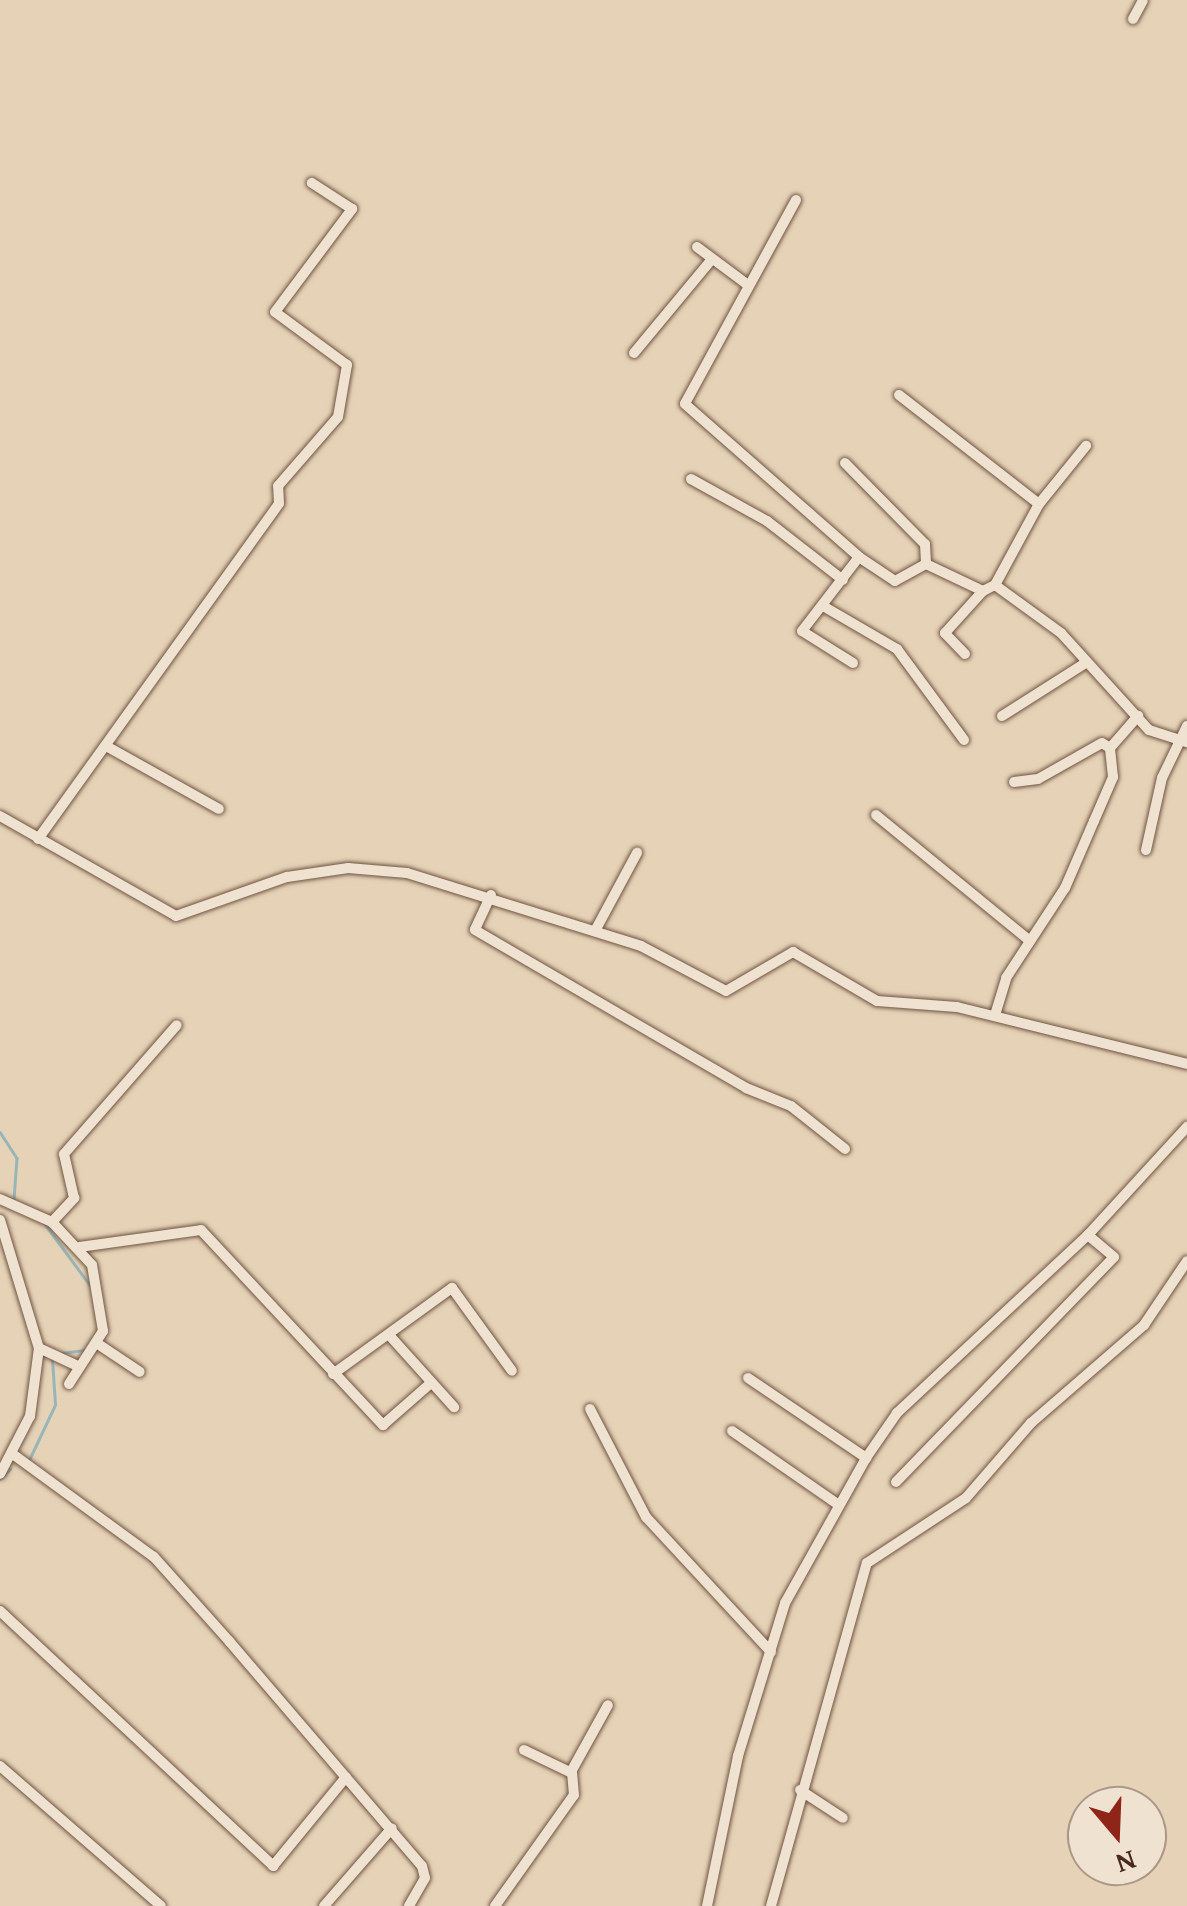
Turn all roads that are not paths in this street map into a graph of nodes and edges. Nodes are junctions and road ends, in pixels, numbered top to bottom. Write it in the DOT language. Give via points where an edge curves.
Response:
graph roads {
  1 [pos="1143,0"];
  2 [pos="1133,19"];
  3 [pos="312,183"];
  4 [pos="796,200"];
  5 [pos="697,247"];
  6 [pos="712,259"];
  7 [pos="748,285"];
  8 [pos="634,353"];
  9 [pos="899,396"];
  10 [pos="1086,446"];
  11 [pos="845,462"];
  12 [pos="690,479"];
  13 [pos="1039,504"];
  14 [pos="859,558"];
  15 [pos="926,564"];
  16 [pos="843,580"];
  17 [pos="995,585"];
  18 [pos="983,591"];
  19 [pos="823,606"];
  20 [pos="966,654"];
  21 [pos="853,662"];
  22 [pos="1084,664"];
  23 [pos="1002,716"];
  24 [pos="1138,716"];
  25 [pos="1187,726"];
  26 [pos="964,740"];
  27 [pos="1182,741"];
  28 [pos="108,747"];
  29 [pos="1110,748"];
  30 [pos="1014,782"];
  31 [pos="219,808"];
  32 [pos="876,815"];
  33 [pos="0,816"];
  34 [pos="38,838"];
  35 [pos="1146,850"];
  36 [pos="637,854"];
  37 [pos="491,895"];
  38 [pos="595,932"];
  39 [pos="1030,941"];
  40 [pos="995,1015"];
  41 [pos="177,1025"];
  42 [pos="1187,1064"];
  43 [pos="1187,1128"];
  44 [pos="845,1149"];
  45 [pos="0,1199"];
  46 [pos="0,1220"];
  47 [pos="52,1222"];
  48 [pos="1088,1235"];
  49 [pos="79,1247"];
  50 [pos="1187,1260"];
  51 [pos="390,1336"];
  52 [pos="98,1344"];
  53 [pos="42,1350"];
  54 [pos="75,1365"];
  55 [pos="512,1370"];
  56 [pos="140,1372"];
  57 [pos="333,1374"];
  58 [pos="748,1378"];
  59 [pos="432,1383"];
  60 [pos="69,1384"];
  61 [pos="454,1407"];
  62 [pos="590,1409"];
  63 [pos="732,1432"];
  64 [pos="14,1456"];
  65 [pos="866,1458"];
  66 [pos="0,1474"];
  67 [pos="896,1482"];
  68 [pos="839,1505"];
  69 [pos="0,1612"];
  70 [pos="771,1652"];
  71 [pos="608,1704"];
  72 [pos="524,1750"];
  73 [pos="0,1766"];
  74 [pos="572,1774"];
  75 [pos="346,1777"];
  76 [pos="800,1790"];
  77 [pos="842,1818"];
  78 [pos="392,1828"];
  79 [pos="412,1905"];
  80 [pos="161,1906"];
  81 [pos="324,1906"];
  82 [pos="496,1906"];
  83 [pos="707,1906"];
  84 [pos="771,1906"];
  1 -- 2 [label="street"];
  3 -- 28 [label="street" via="352,209 274,312 347,365 347,393"];
  4 -- 7 [label="street"];
  5 -- 6 [label="street"];
  6 -- 7 [label="street"];
  6 -- 8 [label="street"];
  7 -- 14 [label="street" via="686,408"];
  9 -- 13 [label="street"];
  10 -- 13 [label="street"];
  11 -- 15 [label="street" via="925,544"];
  12 -- 16 [label="street" via="768,521"];
  13 -- 17 [label="street"];
  14 -- 15 [label="street" via="894,581"];
  14 -- 16 [label="street"];
  15 -- 18 [label="street"];
  16 -- 19 [label="street"];
  17 -- 18 [label="street"];
  17 -- 22 [label="street" via="1060,634"];
  18 -- 20 [label="street" via="945,633"];
  19 -- 21 [label="street" via="802,634"];
  19 -- 26 [label="street" via="897,649"];
  22 -- 23 [label="street"];
  22 -- 24 [label="street"];
  24 -- 27 [label="street" via="1148,730"];
  24 -- 29 [label="street"];
  25 -- 27 [label="street"];
  27 -- 35 [label="street"];
  28 -- 31 [label="street"];
  28 -- 34 [label="street"];
  29 -- 30 [label="street" via="1102,742 1038,779"];
  29 -- 39 [label="street" via="1113,777 1065,888"];
  32 -- 39 [label="street"];
  33 -- 34 [label="street"];
  34 -- 37 [label="street" via="176,916 257,885 348,868"];
  36 -- 38 [label="street"];
  37 -- 38 [label="street"];
  37 -- 44 [label="street" via="474,930 746,1088 790,1106"];
  38 -- 40 [label="street" via="641,946 726,991 794,952 876,1001"];
  39 -- 40 [label="street"];
  40 -- 42 [label="street"];
  41 -- 47 [label="street" via="64,1154 74,1198"];
  43 -- 48 [label="street"];
  45 -- 47 [label="street"];
  46 -- 53 [label="street"];
  47 -- 49 [label="street"];
  48 -- 65 [label="street" via="932,1378"];
  48 -- 67 [label="street" via="1114,1257"];
  49 -- 52 [label="street" via="105,1306"];
  49 -- 57 [label="street" via="201,1230"];
  50 -- 76 [label="street" via="1144,1324 1031,1424 966,1498 866,1563"];
  51 -- 55 [label="street" via="452,1288"];
  51 -- 57 [label="street"];
  51 -- 59 [label="street"];
  52 -- 54 [label="street"];
  52 -- 56 [label="street"];
  53 -- 54 [label="street"];
  53 -- 64 [label="street" via="37,1391"];
  54 -- 60 [label="street"];
  57 -- 59 [label="street" via="383,1425"];
  58 -- 65 [label="street"];
  59 -- 61 [label="street"];
  62 -- 70 [label="street" via="646,1517"];
  63 -- 68 [label="street"];
  64 -- 66 [label="street"];
  64 -- 75 [label="street" via="154,1557"];
  65 -- 68 [label="street"];
  68 -- 70 [label="street" via="801,1568"];
  69 -- 75 [label="street" via="273,1866"];
  70 -- 83 [label="street" via="738,1756"];
  71 -- 74 [label="street"];
  72 -- 74 [label="street"];
  73 -- 80 [label="street"];
  74 -- 82 [label="street" via="570,1801"];
  75 -- 78 [label="street"];
  76 -- 77 [label="street"];
  76 -- 84 [label="street"];
  78 -- 79 [label="street" via="422,1866 425,1878"];
  78 -- 81 [label="street"];
}
